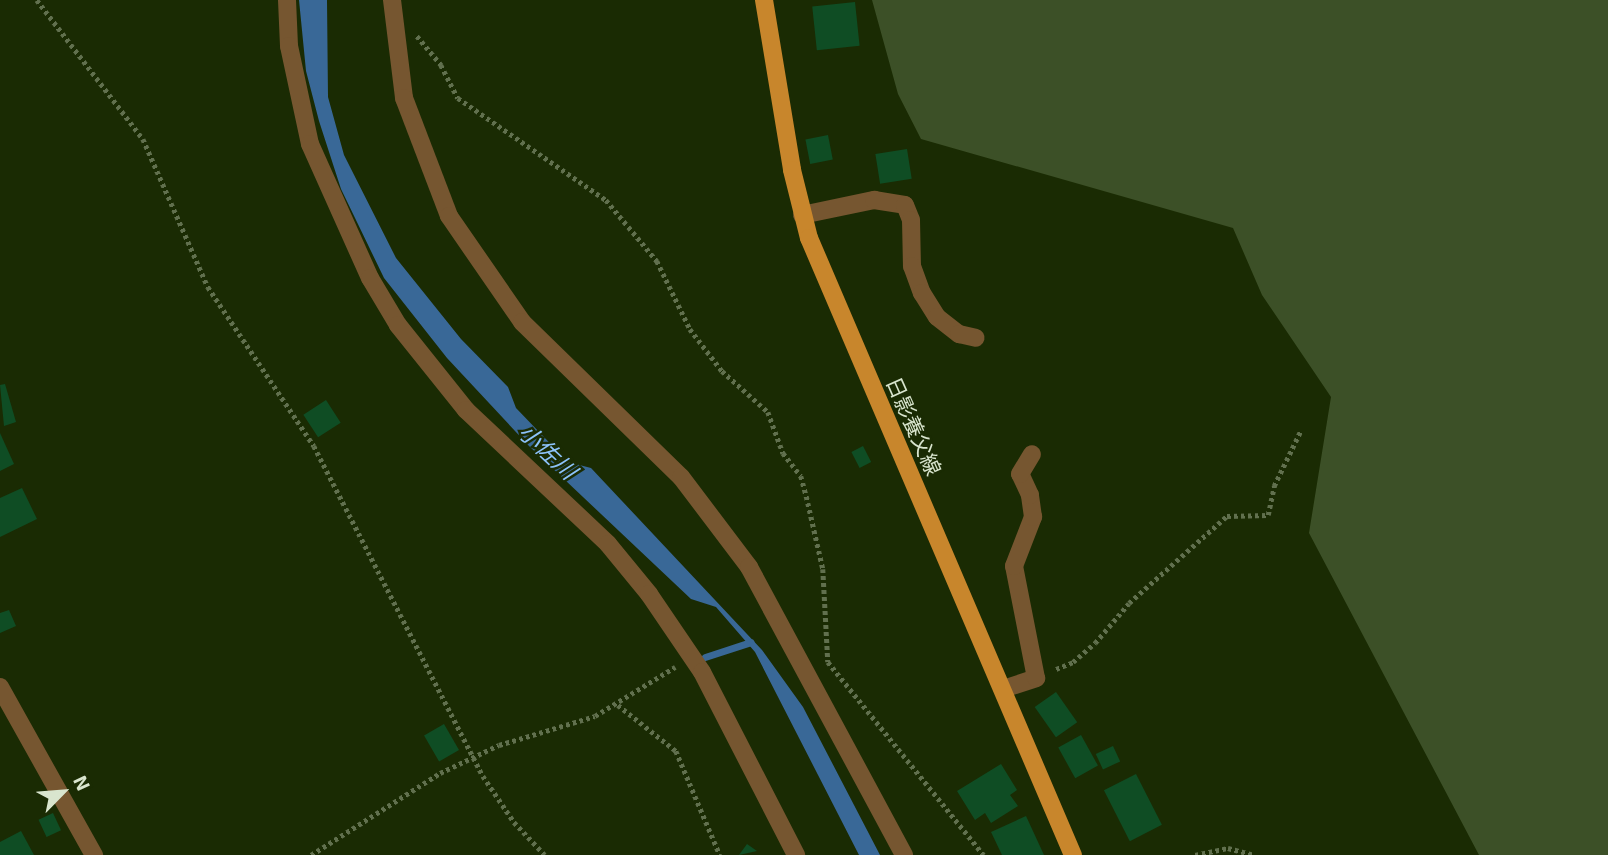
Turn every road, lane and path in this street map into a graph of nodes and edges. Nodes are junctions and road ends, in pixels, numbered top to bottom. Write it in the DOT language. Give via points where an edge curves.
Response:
graph roads {
  1 [pos="37,0"];
  2 [pos="286,0"];
  3 [pos="392,0"];
  4 [pos="764,0"];
  5 [pos="415,34"];
  6 [pos="802,215"];
  7 [pos="976,338"];
  8 [pos="1300,432"];
  9 [pos="1032,454"];
  10 [pos="690,656"];
  11 [pos="1035,678"];
  12 [pos="0,687"];
  13 [pos="1003,689"];
  14 [pos="618,705"];
  15 [pos="473,756"];
  16 [pos="94,855"];
  17 [pos="311,855"];
  18 [pos="545,855"];
  19 [pos="720,855"];
  20 [pos="796,855"];
  21 [pos="904,855"];
  22 [pos="984,855"];
  23 [pos="1073,855"];
  24 [pos="1195,855"];
  25 [pos="1254,855"];
  1 -- 15 [label="path" via="143,139 208,287 314,446"];
  2 -- 10 [label="street" via="289,46 310,144 349,240 398,325 466,410 608,544 649,594"];
  3 -- 21 [label="street" via="404,99 449,216 522,322 681,477 750,567"];
  4 -- 6 [label="main road, 日影養父線"];
  5 -- 22 [label="path" via="442,65 458,98 564,168 634,229 672,285 690,329 722,371 768,412 783,453 801,476 808,503 823,569 828,662"];
  6 -- 7 [label="street" via="874,200 905,205 911,220 912,266 922,292 937,317 959,334"];
  6 -- 13 [label="main road, 日影養父線" via="827,283"];
  8 -- 11 [label="path" via="1274,486 1268,515 1227,516 1129,603 1073,662"];
  9 -- 11 [label="street" via="1020,474 1030,495 1032,517 1014,566"];
  10 -- 14 [label="path"];
  10 -- 20 [label="street" via="735,733"];
  11 -- 13 [label="street"];
  12 -- 16 [label="street"];
  13 -- 23 [label="main road, 日影養父線"];
  14 -- 15 [label="path"];
  14 -- 19 [label="path" via="676,751"];
  15 -- 17 [label="path"];
  15 -- 18 [label="path" via="514,822"];
  24 -- 25 [label="path" via="1228,848"];
}
